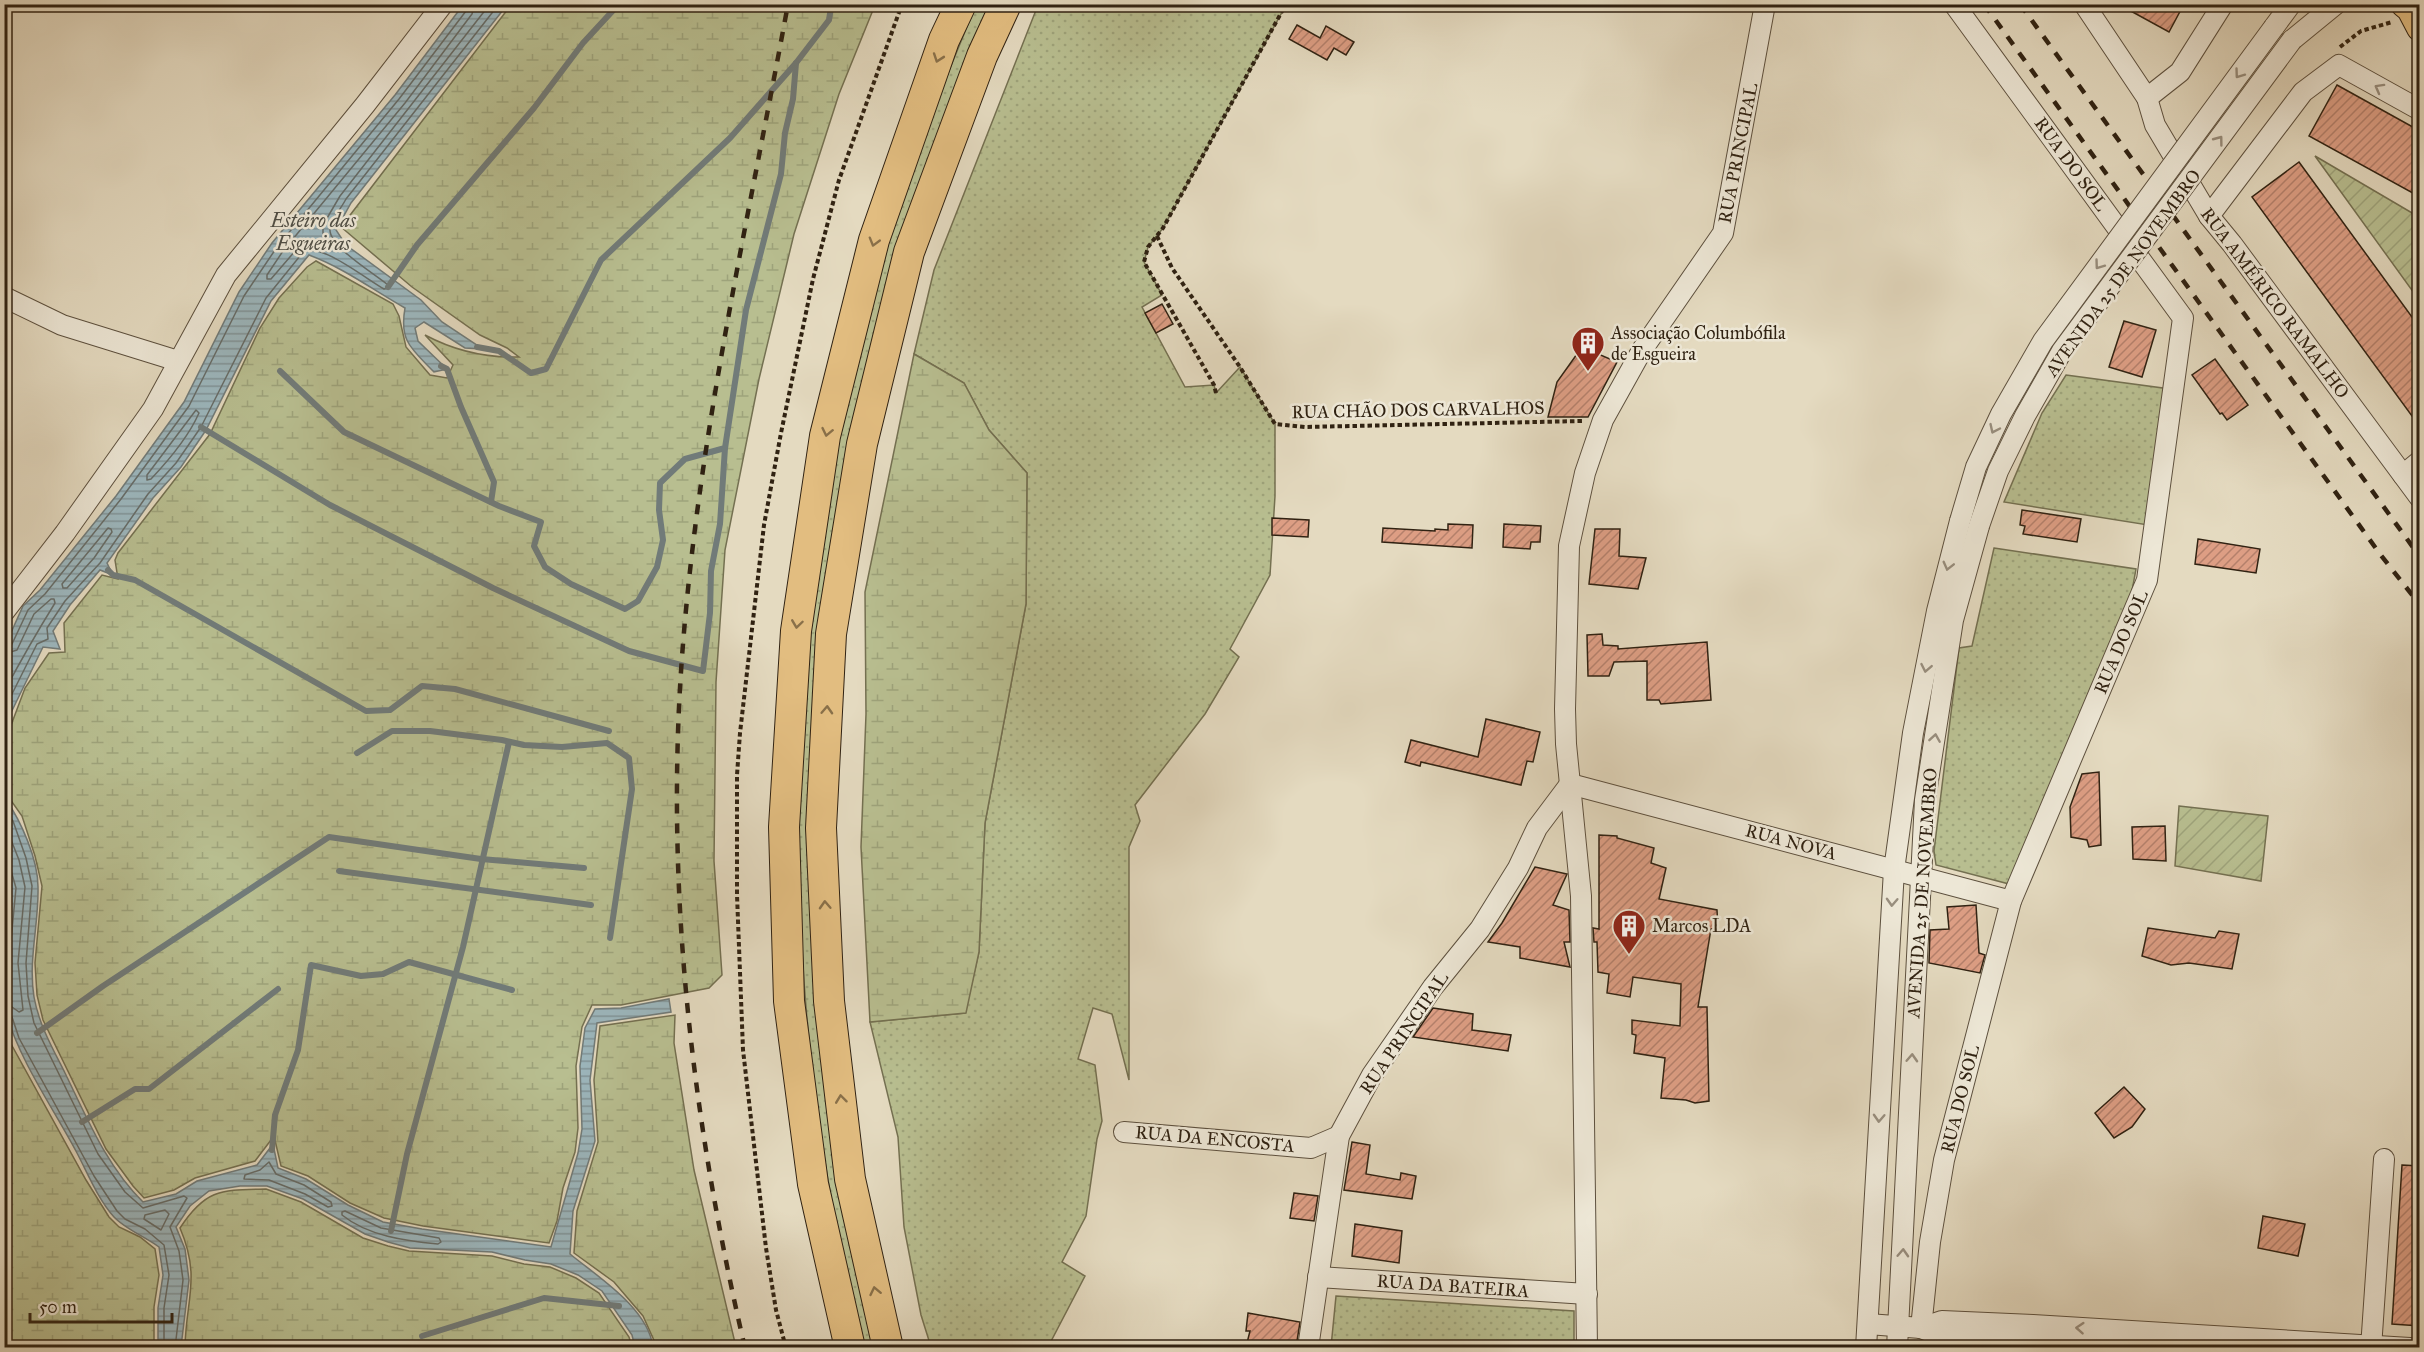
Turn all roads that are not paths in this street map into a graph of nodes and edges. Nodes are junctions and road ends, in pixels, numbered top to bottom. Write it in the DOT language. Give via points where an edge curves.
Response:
graph roads {
  1 [pos="442,4"];
  2 [pos="961,4"];
  3 [pos="1006,4"];
  4 [pos="1765,4"];
  5 [pos="1954,4"];
  6 [pos="2084,4"];
  7 [pos="2223,4"];
  8 [pos="2291,4"];
  9 [pos="2336,4"];
  10 [pos="2147,98"];
  11 [pos="2420,111"];
  12 [pos="2209,216"];
  13 [pos="4,297"];
  14 [pos="178,361"];
  15 [pos="2420,462"];
  16 [pos="2403,475"];
  17 [pos="2420,498"];
  18 [pos="4,612"];
  19 [pos="1570,784"];
  20 [pos="1894,870"];
  21 [pos="1920,876"];
  22 [pos="2011,901"];
  23 [pos="1124,1132"];
  24 [pos="1339,1136"];
  25 [pos="2384,1159"];
  26 [pos="1318,1277"];
  27 [pos="1587,1294"];
  28 [pos="1868,1324"];
  29 [pos="1899,1326"];
  30 [pos="1921,1328"];
  31 [pos="2371,1346"];
  32 [pos="850,1347"];
  33 [pos="888,1347"];
  34 [pos="1308,1347"];
  35 [pos="1587,1347"];
  36 [pos="1866,1347"];
  37 [pos="1897,1347"];
  38 [pos="2109,1347"];
  39 [pos="2410,1347"];
  1 -- 14 [label="street" via="226,275"];
  2 -- 32 [label="highway, one-way" via="940,51 871,251 825,436 796,631 784,827 789,1001 813,1184"];
  33 -- 3 [label="highway, one-way" via="850,1179 829,1000 821,828 831,634 862,444 909,252 982,56"];
  4 -- 19 [label="street, RUA PRINCIPAL" via="1723,233 1642,350 1603,420 1585,473 1569,546 1565,709"];
  5 -- 22 [label="street, RUA DO SOL" via="2183,318 2147,580"];
  6 -- 10 [label="street, RUA AMÉRICO RAMALHO"];
  7 -- 10 [label="street" via="2180,72"];
  8 -- 20 [label="street, AVENIDA 25 DE NOVEMBRO, one-way, bridge" via="2043,341 1976,467 1937,611 1913,733"];
  21 -- 9 [label="street, AVENIDA 25 DE NOVEMBRO, one-way, bridge" via="1925,800 1953,620 1980,526 2007,453 2062,351 2292,40"];
  10 -- 12 [label="street, RUA AMÉRICO RAMALHO" via="2154,125"];
  11 -- 12 [label="street, one-way" via="2339,64 2303,92"];
  12 -- 16 [label="street, RUA AMÉRICO RAMALHO"];
  13 -- 14 [label="street" via="62,325"];
  14 -- 18 [label="street" via="153,409"];
  15 -- 16 [label="street"];
  16 -- 17 [label="street, RUA AMÉRICO RAMALHO"];
  19 -- 20 [label="street, RUA NOVA"];
  19 -- 24 [label="street, RUA PRINCIPAL" via="1537,828 1518,868 1480,929 1433,987 1372,1075"];
  19 -- 27 [label="street, RUA PRINCIPAL" via="1581,896"];
  20 -- 21 [label="street, RUA NOVA"];
  20 -- 28 [label="street, AVENIDA 25 DE NOVEMBRO, one-way"];
  21 -- 22 [label="street, RUA NOVA"];
  29 -- 21 [label="street, AVENIDA 25 DE NOVEMBRO, one-way"];
  22 -- 30 [label="street, RUA DO SOL" via="1944,1160"];
  23 -- 24 [label="street, RUA DA ENCOSTA" via="1311,1148"];
  24 -- 26 [label="street, RUA PRINCIPAL"];
  25 -- 31 [label="street"];
  26 -- 27 [label="street, RUA DA BATEIRA"];
  26 -- 34 [label="street, RUA PRINCIPAL"];
  27 -- 35 [label="street, RUA PRINCIPAL"];
  28 -- 29 [label="street"];
  28 -- 36 [label="street, AVENIDA 25 DE NOVEMBRO"];
  29 -- 30 [label="street"];
  29 -- 37 [label="street, AVENIDA 25 DE NOVEMBRO"];
  31 -- 30 [label="street, one-way" via="1999,1323 1942,1321"];
  30 -- 38 [label="street" via="1941,1336"];
  31 -- 39 [label="street"];
}
